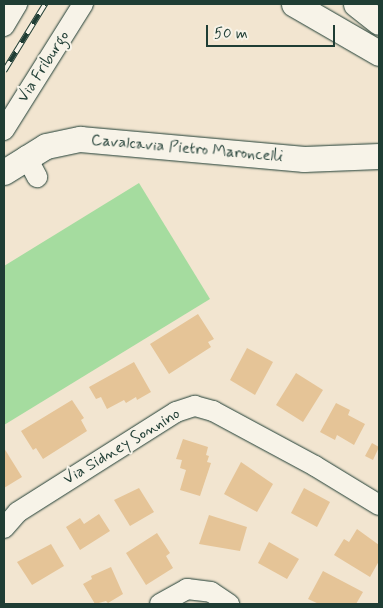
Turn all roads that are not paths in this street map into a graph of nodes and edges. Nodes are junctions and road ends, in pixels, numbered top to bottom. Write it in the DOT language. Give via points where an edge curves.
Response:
graph roads {
  1 [pos="17,4"];
  2 [pos="83,4"];
  3 [pos="294,4"];
  4 [pos="356,4"];
  5 [pos="379,22"];
  6 [pos="4,26"];
  7 [pos="379,53"];
  8 [pos="4,130"];
  9 [pos="379,156"];
  10 [pos="4,172"];
  11 [pos="377,499"];
  12 [pos="4,528"];
  13 [pos="160,604"];
  14 [pos="229,604"];
  1 -- 6 [label="street"];
  2 -- 8 [label="street, Via Friburgo"];
  3 -- 7 [label="main road"];
  4 -- 5 [label="main road"];
  9 -- 10 [label="main road, Cavalcavia Pietro Maroncelli" via="304,159 80,139 46,146 32,167"];
  11 -- 12 [label="street, Via Sidney Sonnino" via="213,411 195,406 176,412 27,506"];
  13 -- 14 [label="street" via="187,589 211,592"];
}
